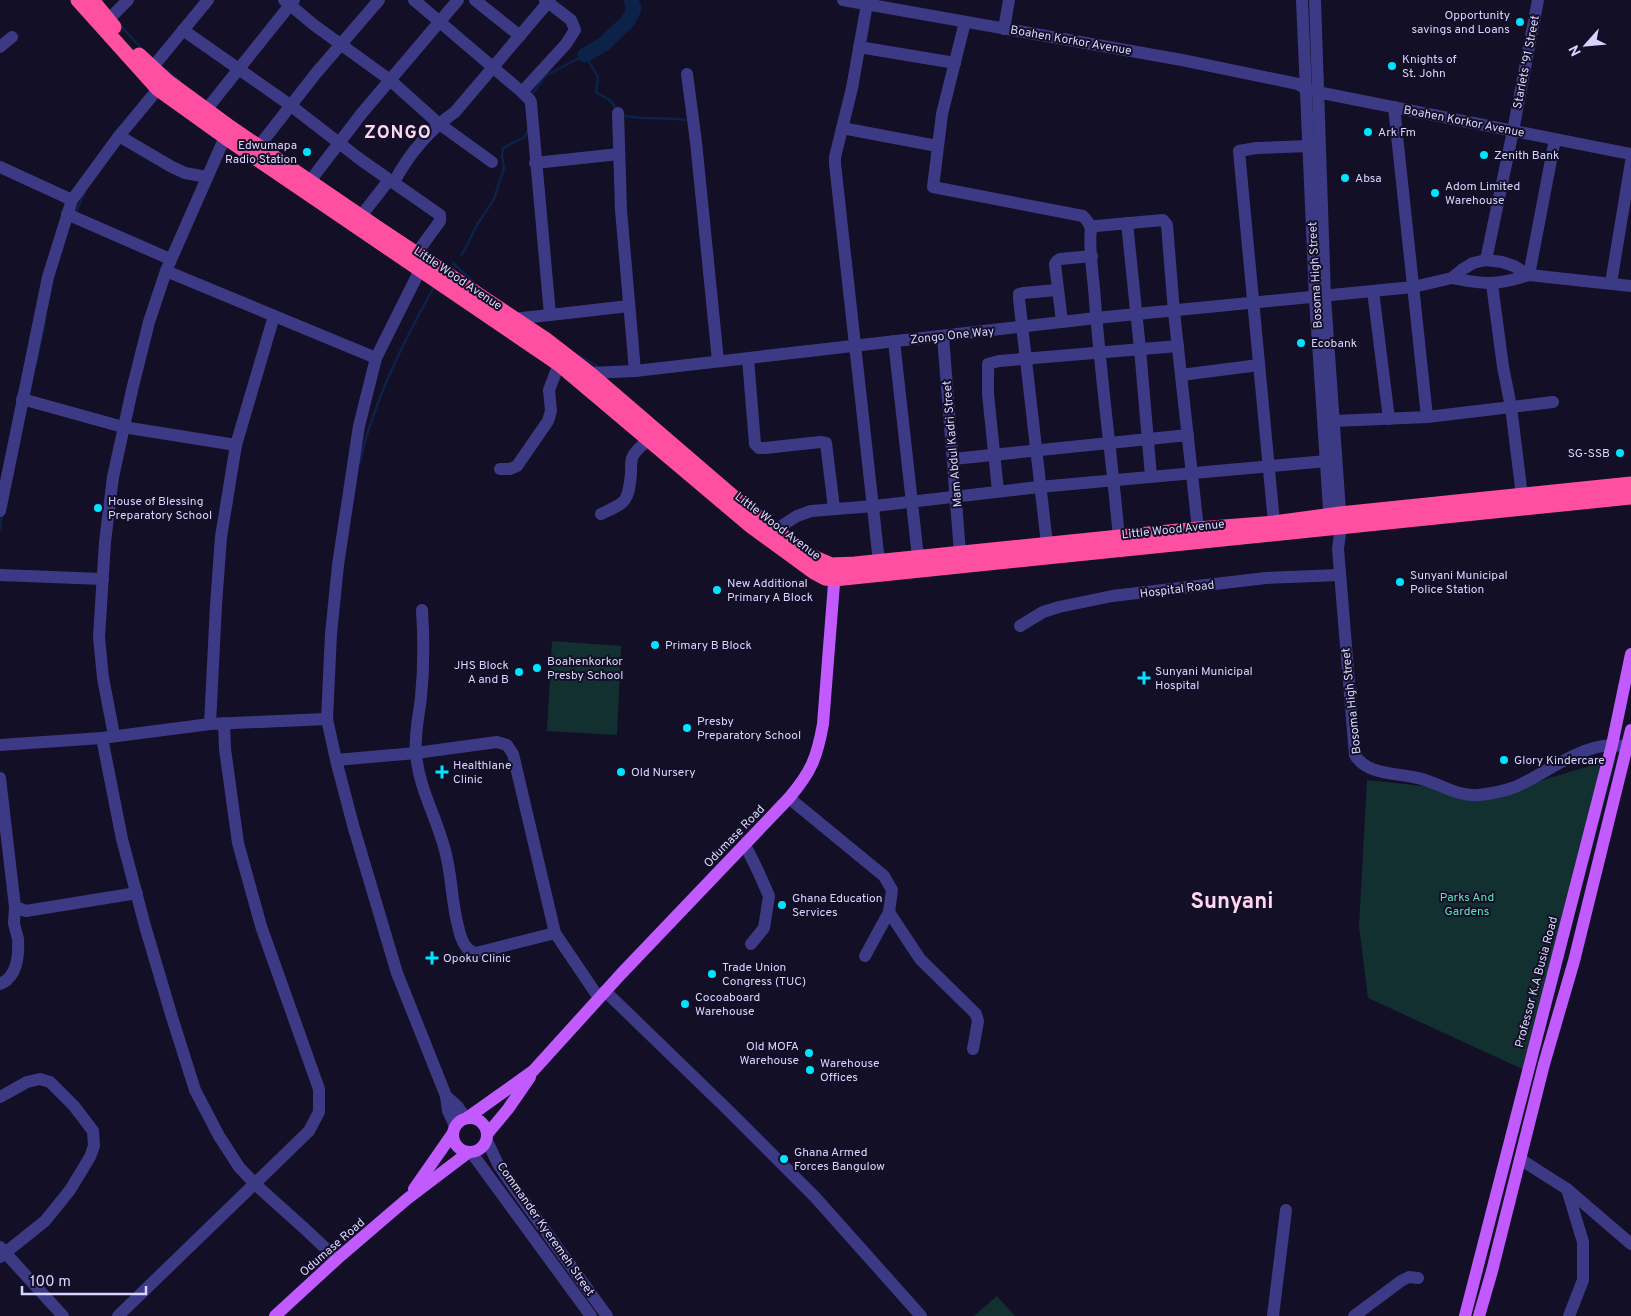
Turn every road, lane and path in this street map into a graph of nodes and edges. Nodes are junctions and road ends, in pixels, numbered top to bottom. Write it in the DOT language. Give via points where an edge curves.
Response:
graph roads {
  1 [pos="78,0"];
  2 [pos="92,0"];
  3 [pos="128,0"];
  4 [pos="208,0"];
  5 [pos="380,0"];
  6 [pos="414,0"];
  7 [pos="458,0"];
  8 [pos="475,0"];
  9 [pos="843,0"];
  10 [pos="1009,0"];
  11 [pos="1302,0"];
  12 [pos="1315,0"];
  13 [pos="1538,0"];
  14 [pos="548,1"];
  15 [pos="289,2"];
  16 [pos="867,4"];
  17 [pos="108,20"];
  18 [pos="441,22"];
  19 [pos="965,22"];
  20 [pos="1004,28"];
  21 [pos="183,30"];
  22 [pos="520,36"];
  23 [pos="12,37"];
  24 [pos="341,45"];
  25 [pos="0,47"];
  26 [pos="859,47"];
  27 [pos="955,63"];
  28 [pos="493,67"];
  29 [pos="152,68"];
  30 [pos="238,69"];
  31 [pos="687,74"];
  32 [pos="390,80"];
  33 [pos="1309,86"];
  34 [pos="158,89"];
  35 [pos="526,96"];
  36 [pos="290,105"];
  37 [pos="1394,107"];
  38 [pos="206,110"];
  39 [pos="618,114"];
  40 [pos="438,123"];
  41 [pos="1514,127"];
  42 [pos="842,128"];
  43 [pos="119,136"];
  44 [pos="225,137"];
  45 [pos="1555,139"];
  46 [pos="339,143"];
  47 [pos="258,146"];
  48 [pos="937,146"];
  49 [pos="1309,146"];
  50 [pos="1631,146"];
  51 [pos="619,154"];
  52 [pos="1631,154"];
  53 [pos="492,162"];
  54 [pos="1631,162"];
  55 [pos="535,163"];
  56 [pos="0,167"];
  57 [pos="207,177"];
  58 [pos="310,181"];
  59 [pos="391,181"];
  60 [pos="72,200"];
  61 [pos="67,214"];
  62 [pos="360,216"];
  63 [pos="1127,223"];
  64 [pos="1091,228"];
  65 [pos="416,254"];
  66 [pos="1092,256"];
  67 [pos="1486,260"];
  68 [pos="168,265"];
  69 [pos="420,270"];
  70 [pos="1529,275"];
  71 [pos="1452,278"];
  72 [pos="1611,283"];
  73 [pos="1492,284"];
  74 [pos="1631,286"];
  75 [pos="1413,287"];
  76 [pos="1057,290"];
  77 [pos="1373,291"];
  78 [pos="1320,297"];
  79 [pos="1252,303"];
  80 [pos="629,306"];
  81 [pos="1174,312"];
  82 [pos="550,315"];
  83 [pos="1136,315"];
  84 [pos="274,316"];
  85 [pos="1096,318"];
  86 [pos="512,319"];
  87 [pos="1062,322"];
  88 [pos="1023,327"];
  89 [pos="943,336"];
  90 [pos="894,341"];
  91 [pos="856,346"];
  92 [pos="1178,346"];
  93 [pos="1140,349"];
  94 [pos="1099,352"];
  95 [pos="376,358"];
  96 [pos="748,359"];
  97 [pos="1026,360"];
  98 [pos="718,361"];
  99 [pos="559,364"];
  100 [pos="1258,365"];
  101 [pos="635,372"];
  102 [pos="589,373"];
  103 [pos="1181,374"];
  104 [pos="22,399"];
  105 [pos="1553,402"];
  106 [pos="1511,406"];
  107 [pos="1427,417"];
  108 [pos="1389,419"];
  109 [pos="1334,422"];
  110 [pos="123,427"];
  111 [pos="1188,435"];
  112 [pos="1148,439"];
  113 [pos="648,440"];
  114 [pos="1110,443"];
  115 [pos="236,445"];
  116 [pos="1036,452"];
  117 [pos="995,456"];
  118 [pos="953,459"];
  119 [pos="1327,461"];
  120 [pos="1269,466"];
  121 [pos="500,469"];
  122 [pos="1192,472"];
  123 [pos="1151,476"];
  124 [pos="1114,480"];
  125 [pos="1631,484"];
  126 [pos="1039,487"];
  127 [pos="998,491"];
  128 [pos="956,496"];
  129 [pos="1631,497"];
  130 [pos="913,501"];
  131 [pos="1523,502"];
  132 [pos="874,506"];
  133 [pos="834,508"];
  134 [pos="0,511"];
  135 [pos="601,514"];
  136 [pos="1335,521"];
  137 [pos="1274,523"];
  138 [pos="1198,528"];
  139 [pos="775,530"];
  140 [pos="1180,537"];
  141 [pos="1119,538"];
  142 [pos="1153,540"];
  143 [pos="1047,544"];
  144 [pos="960,553"];
  145 [pos="918,557"];
  146 [pos="879,562"];
  147 [pos="835,572"];
  148 [pos="0,575"];
  149 [pos="1339,575"];
  150 [pos="103,579"];
  151 [pos="422,610"];
  152 [pos="1020,626"];
  153 [pos="1631,654"];
  154 [pos="327,719"];
  155 [pos="224,723"];
  156 [pos="210,724"];
  157 [pos="1631,730"];
  158 [pos="108,737"];
  159 [pos="0,745"];
  160 [pos="1612,745"];
  161 [pos="1629,747"];
  162 [pos="416,753"];
  163 [pos="336,760"];
  164 [pos="0,778"];
  165 [pos="789,798"];
  166 [pos="745,845"];
  167 [pos="137,893"];
  168 [pos="15,907"];
  169 [pos="888,912"];
  170 [pos="554,932"];
  171 [pos="751,944"];
  172 [pos="865,956"];
  173 [pos="0,984"];
  174 [pos="602,995"];
  175 [pos="973,1049"];
  176 [pos="533,1071"];
  177 [pos="446,1096"];
  178 [pos="0,1097"];
  179 [pos="466,1118"];
  180 [pos="454,1130"];
  181 [pos="487,1137"];
  182 [pos="470,1152"];
  183 [pos="1520,1159"];
  184 [pos="255,1184"];
  185 [pos="1567,1189"];
  186 [pos="407,1199"];
  187 [pos="1286,1210"];
  188 [pos="1631,1244"];
  189 [pos="2,1252"];
  190 [pos="337,1259"];
  191 [pos="1418,1278"];
  192 [pos="63,1316"];
  193 [pos="118,1316"];
  194 [pos="275,1316"];
  195 [pos="591,1316"];
  196 [pos="607,1316"];
  197 [pos="922,1316"];
  198 [pos="1273,1316"];
  199 [pos="1354,1316"];
  200 [pos="1465,1316"];
  201 [pos="1478,1316"];
  202 [pos="1569,1316"];
  1 -- 34 [label="highway, Little Wood Avenue"];
  2 -- 17 [label="highway, Little Wood Avenue"];
  3 -- 17 [label="street"];
  4 -- 21 [label="street"];
  5 -- 24 [label="street"];
  6 -- 18 [label="street"];
  7 -- 18 [label="street"];
  8 -- 22 [label="street"];
  9 -- 16 [label="street, Boahen Korkor Avenue"];
  10 -- 20 [label="street"];
  11 -- 33 [label="street, Bosoma High Street"];
  12 -- 33 [label="street, Bosoma High Street"];
  13 -- 41 [label="street, Starlets '91 Street"];
  14 -- 22 [label="street"];
  14 -- 35 [label="street" via="571,20 575,30"];
  15 -- 24 [label="street"];
  15 -- 30 [label="street"];
  16 -- 19 [label="street, Boahen Korkor Avenue"];
  16 -- 26 [label="street"];
  17 -- 29 [label="highway, Little Wood Avenue"];
  18 -- 28 [label="street"];
  18 -- 32 [label="street"];
  19 -- 20 [label="street, Boahen Korkor Avenue"];
  19 -- 27 [label="street"];
  20 -- 33 [label="street, Boahen Korkor Avenue"];
  21 -- 29 [label="street"];
  21 -- 30 [label="street"];
  22 -- 28 [label="street"];
  23 -- 25 [label="street"];
  24 -- 32 [label="street"];
  24 -- 36 [label="street"];
  26 -- 27 [label="street"];
  26 -- 42 [label="street"];
  27 -- 48 [label="street"];
  28 -- 35 [label="street"];
  28 -- 40 [label="street" via="455,112"];
  29 -- 38 [label="highway, Little Wood Avenue"];
  30 -- 36 [label="street"];
  30 -- 38 [label="street"];
  31 -- 98 [label="street"];
  32 -- 40 [label="street"];
  32 -- 46 [label="street"];
  33 -- 37 [label="street, Boahen Korkor Avenue"];
  33 -- 41 [label="street, Boahen Korkor Avenue"];
  33 -- 49 [label="street, Bosoma High Street"];
  33 -- 78 [label="street, Bosoma High Street"];
  34 -- 43 [label="street"];
  34 -- 44 [label="highway, Little Wood Avenue"];
  35 -- 55 [label="street"];
  36 -- 46 [label="street"];
  36 -- 47 [label="street"];
  37 -- 41 [label="street, Boahen Korkor Avenue"];
  37 -- 75 [label="street"];
  38 -- 47 [label="highway, Little Wood Avenue"];
  39 -- 51 [label="street"];
  40 -- 53 [label="street"];
  40 -- 59 [label="street"];
  41 -- 45 [label="street, Boahen Korkor Avenue"];
  41 -- 50 [label="street, Boahen Korkor Avenue"];
  41 -- 67 [label="street, Starlets '91 Street"];
  42 -- 48 [label="street"];
  42 -- 91 [label="street" via="835,164"];
  43 -- 57 [label="street" via="172,168"];
  43 -- 60 [label="street"];
  44 -- 57 [label="street"];
  44 -- 69 [label="highway, Little Wood Avenue"];
  45 -- 52 [label="street, Boahen Korkor Avenue"];
  45 -- 70 [label="street"];
  46 -- 58 [label="street"];
  46 -- 59 [label="street"];
  47 -- 58 [label="highway, Little Wood Avenue"];
  48 -- 64 [label="street" via="933,187 1083,216"];
  49 -- 78 [label="street, Bosoma High Street"];
  49 -- 79 [label="street" via="1239,151"];
  51 -- 55 [label="street"];
  51 -- 80 [label="street"];
  54 -- 72 [label="street"];
  55 -- 82 [label="street"];
  56 -- 60 [label="street"];
  57 -- 68 [label="street"];
  58 -- 62 [label="highway, Little Wood Avenue"];
  59 -- 62 [label="street"];
  59 -- 65 [label="street" via="440,215"];
  60 -- 61 [label="street"];
  61 -- 68 [label="street"];
  61 -- 104 [label="street" via="48,277"];
  62 -- 65 [label="highway, Little Wood Avenue"];
  63 -- 64 [label="street"];
  63 -- 81 [label="street" via="1164,220 1167,225"];
  63 -- 83 [label="street"];
  64 -- 66 [label="street"];
  65 -- 86 [label="highway, Little Wood Avenue"];
  66 -- 76 [label="street" via="1057,261"];
  66 -- 85 [label="street"];
  67 -- 70 [label="street" via="1508,264"];
  67 -- 71 [label="street" via="1473,263"];
  68 -- 84 [label="street"];
  68 -- 110 [label="street" via="149,322"];
  69 -- 95 [label="street"];
  69 -- 99 [label="highway, Little Wood Avenue"];
  70 -- 72 [label="street"];
  70 -- 73 [label="street"];
  71 -- 73 [label="street"];
  71 -- 75 [label="street, Zongo One Way"];
  72 -- 74 [label="street"];
  73 -- 106 [label="street" via="1502,367"];
  75 -- 77 [label="street, Zongo One Way"];
  75 -- 107 [label="street"];
  76 -- 87 [label="street"];
  76 -- 88 [label="street" via="1020,294"];
  77 -- 78 [label="street, Zongo One Way"];
  77 -- 108 [label="street"];
  78 -- 79 [label="street, Zongo One Way"];
  78 -- 109 [label="street, Bosoma High Street"];
  78 -- 119 [label="street, Bosoma High Street"];
  79 -- 81 [label="street, Zongo One Way"];
  79 -- 100 [label="street"];
  80 -- 82 [label="street"];
  80 -- 101 [label="street"];
  81 -- 83 [label="street, Zongo One Way"];
  81 -- 92 [label="street"];
  82 -- 86 [label="street"];
  83 -- 85 [label="street, Zongo One Way"];
  83 -- 93 [label="street"];
  84 -- 95 [label="street"];
  84 -- 115 [label="street"];
  85 -- 87 [label="street, Zongo One Way"];
  85 -- 94 [label="street"];
  86 -- 102 [label="highway, Little Wood Avenue" via="545,339"];
  87 -- 88 [label="street, Zongo One Way"];
  88 -- 89 [label="street, Zongo One Way"];
  88 -- 97 [label="street"];
  89 -- 90 [label="street, Zongo One Way"];
  89 -- 118 [label="street, Mam Abdul Kadri Street"];
  90 -- 91 [label="street, Zongo One Way"];
  90 -- 130 [label="street"];
  91 -- 96 [label="street, Zongo One Way"];
  91 -- 132 [label="street"];
  92 -- 93 [label="street"];
  92 -- 103 [label="street"];
  93 -- 94 [label="street"];
  93 -- 112 [label="street"];
  94 -- 97 [label="street"];
  94 -- 114 [label="street"];
  95 -- 154 [label="street" via="359,426 338,564"];
  96 -- 98 [label="street, Zongo One Way"];
  96 -- 133 [label="street" via="755,444 765,448 826,443"];
  97 -- 116 [label="street"];
  97 -- 117 [label="street" via="988,364"];
  98 -- 101 [label="street, Zongo One Way"];
  99 -- 113 [label="highway, Little Wood Avenue"];
  99 -- 121 [label="street" via="549,390 551,411 548,421 517,466"];
  100 -- 103 [label="street"];
  100 -- 120 [label="street"];
  101 -- 102 [label="street, Zongo One Way"];
  102 -- 139 [label="highway, Little Wood Avenue"];
  103 -- 111 [label="street"];
  104 -- 110 [label="street"];
  104 -- 134 [label="street"];
  105 -- 106 [label="street"];
  106 -- 107 [label="street"];
  106 -- 131 [label="street"];
  107 -- 108 [label="street"];
  108 -- 109 [label="street"];
  109 -- 136 [label="street, Bosoma High Street"];
  110 -- 115 [label="street"];
  110 -- 150 [label="street" via="113,478"];
  111 -- 112 [label="street"];
  111 -- 122 [label="street"];
  112 -- 114 [label="street"];
  112 -- 123 [label="street"];
  113 -- 135 [label="street" via="632,458 626,500"];
  113 -- 147 [label="highway, Little Wood Avenue" via="751,526 814,572 825,578"];
  114 -- 116 [label="street"];
  114 -- 124 [label="street"];
  115 -- 156 [label="street" via="221,537"];
  116 -- 117 [label="street"];
  116 -- 126 [label="street"];
  117 -- 118 [label="street"];
  117 -- 127 [label="street"];
  118 -- 128 [label="street, Mam Abdul Kadri Street"];
  119 -- 120 [label="street"];
  119 -- 136 [label="street, Bosoma High Street"];
  120 -- 122 [label="street"];
  120 -- 137 [label="street"];
  122 -- 123 [label="street"];
  122 -- 138 [label="street"];
  123 -- 124 [label="street"];
  124 -- 126 [label="street"];
  124 -- 141 [label="street"];
  125 -- 131 [label="highway, Little Wood Avenue"];
  126 -- 127 [label="street"];
  126 -- 143 [label="street"];
  127 -- 128 [label="street"];
  128 -- 130 [label="street"];
  128 -- 144 [label="street, Mam Abdul Kadri Street"];
  129 -- 131 [label="highway, Little Wood Avenue"];
  130 -- 132 [label="street"];
  130 -- 145 [label="street"];
  131 -- 136 [label="highway, Little Wood Avenue"];
  132 -- 133 [label="street"];
  132 -- 146 [label="street"];
  133 -- 139 [label="street" via="810,511"];
  136 -- 137 [label="highway, Little Wood Avenue"];
  136 -- 140 [label="highway, Little Wood Avenue"];
  136 -- 149 [label="street, Bosoma High Street"];
  137 -- 138 [label="highway, Little Wood Avenue"];
  138 -- 140 [label="highway, Little Wood Avenue"];
  139 -- 147 [label="highway, Little Wood Avenue"];
  140 -- 142 [label="highway, Little Wood Avenue"];
  141 -- 142 [label="highway, Little Wood Avenue"];
  141 -- 143 [label="highway, Little Wood Avenue"];
  142 -- 147 [label="highway, Little Wood Avenue"];
  143 -- 144 [label="highway, Little Wood Avenue"];
  144 -- 145 [label="highway, Little Wood Avenue"];
  145 -- 146 [label="highway, Little Wood Avenue"];
  146 -- 147 [label="highway, Little Wood Avenue"];
  147 -- 165 [label="main road, Odumase Road" via="819,745 813,765"];
  148 -- 150 [label="street"];
  149 -- 152 [label="street, Hospital Road" via="1266,578 1112,596 1043,612"];
  149 -- 160 [label="street, Bosoma High Street" via="1355,755 1367,768 1419,778 1464,795 1478,795 1514,787 1575,755"];
  150 -- 158 [label="street" via="99,637"];
  151 -- 162 [label="street" via="423,678"];
  153 -- 160 [label="main road, Professor K.A Busia Road"];
  154 -- 155 [label="street"];
  154 -- 163 [label="street"];
  155 -- 156 [label="street"];
  155 -- 184 [label="street" via="238,844 261,926 319,1089 319,1112 309,1131"];
  156 -- 158 [label="street"];
  157 -- 161 [label="main road"];
  158 -- 159 [label="street"];
  158 -- 167 [label="street" via="122,839"];
  160 -- 161 [label="street"];
  160 -- 200 [label="main road, Professor K.A Busia Road"];
  161 -- 183 [label="main road"];
  162 -- 163 [label="street"];
  162 -- 170 [label="street" via="497,742 507,745 513,754"];
  162 -- 170 [label="street" via="427,801 440,832 458,926 467,948 472,952 487,951"];
  163 -- 177 [label="street" via="395,965"];
  164 -- 168 [label="street"];
  165 -- 166 [label="main road, Odumase Road"];
  165 -- 169 [label="street" via="884,876 892,890"];
  166 -- 171 [label="street" via="769,896 764,928"];
  166 -- 174 [label="main road, Odumase Road"];
  167 -- 168 [label="street" via="26,911"];
  167 -- 184 [label="street" via="170,1014 195,1090 219,1136 239,1167"];
  168 -- 173 [label="street" via="18,959 12,973"];
  169 -- 172 [label="street"];
  169 -- 175 [label="street" via="920,959 976,1014 978,1021"];
  170 -- 174 [label="street"];
  174 -- 176 [label="main road, Odumase Road"];
  174 -- 197 [label="street" via="730,1111 815,1197"];
  176 -- 179 [label="main road, Odumase Road"];
  176 -- 181 [label="main road, Odumase Road"];
  177 -- 179 [label="street"];
  177 -- 180 [label="street"];
  178 -- 189 [label="street" via="26,1082 40,1079 50,1082 93,1131 94,1146 70,1190 45,1221"];
  179 -- 180 [label="main road" via="459,1121"];
  179 -- 181 [label="main road" via="478,1119 486,1128"];
  180 -- 182 [label="main road" via="457,1146"];
  180 -- 186 [label="main road, Odumase Road"];
  181 -- 182 [label="main road" via="481,1149"];
  181 -- 196 [label="street, Commander Kyeremeh Street" via="512,1186"];
  182 -- 186 [label="main road, Odumase Road"];
  182 -- 195 [label="street, Commander Kyeremeh Street"];
  183 -- 185 [label="street"];
  183 -- 201 [label="main road"];
  184 -- 190 [label="street"];
  184 -- 193 [label="street"];
  185 -- 188 [label="street"];
  185 -- 202 [label="street" via="1583,1242 1583,1280"];
  186 -- 190 [label="main road, Odumase Road"];
  187 -- 198 [label="street"];
  189 -- 192 [label="street"];
  190 -- 194 [label="main road, Odumase Road"];
  191 -- 199 [label="street" via="1409,1277 1401,1281"];
}
